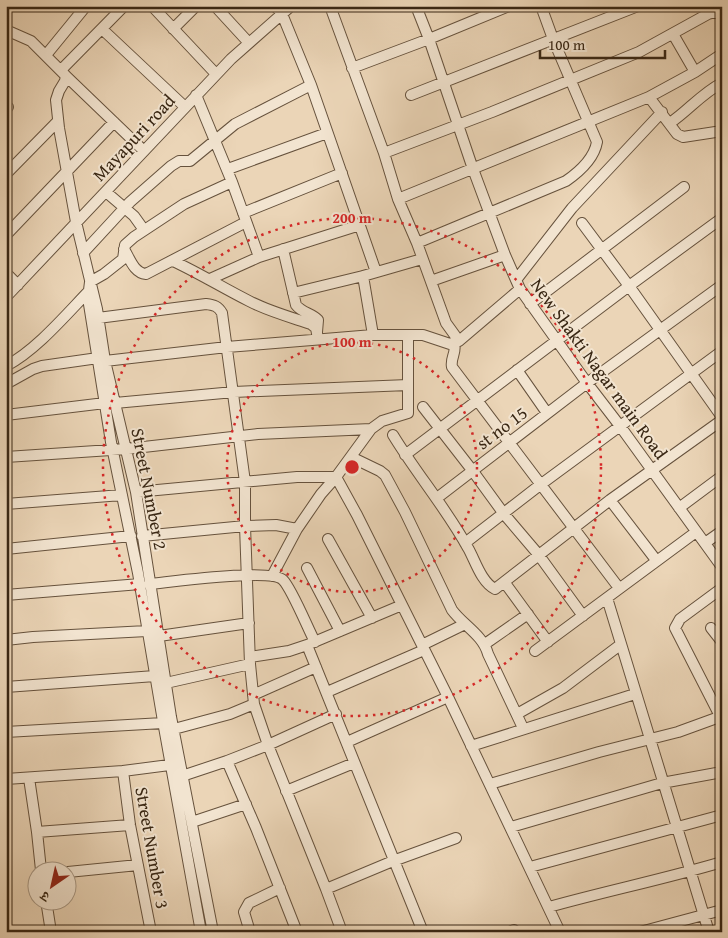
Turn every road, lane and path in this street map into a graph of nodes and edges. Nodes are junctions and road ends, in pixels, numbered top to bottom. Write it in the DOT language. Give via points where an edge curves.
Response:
graph roads {
  1 [pos="86,6"];
  2 [pos="124,6"];
  3 [pos="152,6"];
  4 [pos="196,6"];
  5 [pos="215,6"];
  6 [pos="291,6"];
  7 [pos="330,6"];
  8 [pos="416,6"];
  9 [pos="509,6"];
  10 [pos="541,6"];
  11 [pos="638,6"];
  12 [pos="279,10"];
  13 [pos="722,14"];
  14 [pos="102,29"];
  15 [pos="173,29"];
  16 [pos="6,30"];
  17 [pos="673,34"];
  18 [pos="429,39"];
  19 [pos="553,39"];
  20 [pos="249,43"];
  21 [pos="722,54"];
  22 [pos="49,58"];
  23 [pos="352,68"];
  24 [pos="695,72"];
  25 [pos="64,73"];
  26 [pos="216,74"];
  27 [pos="570,79"];
  28 [pos="443,82"];
  29 [pos="722,83"];
  30 [pos="311,85"];
  31 [pos="196,95"];
  32 [pos="411,95"];
  33 [pos="650,97"];
  34 [pos="185,107"];
  35 [pos="662,112"];
  36 [pos="58,121"];
  37 [pos="589,121"];
  38 [pos="114,122"];
  39 [pos="670,123"];
  40 [pos="457,124"];
  41 [pos="722,132"];
  42 [pos="327,133"];
  43 [pos="214,141"];
  44 [pos="144,151"];
  45 [pos="384,153"];
  46 [pos="228,169"];
  47 [pos="473,169"];
  48 [pos="67,170"];
  49 [pos="342,173"];
  50 [pos="6,174"];
  51 [pos="232,182"];
  52 [pos="684,187"];
  53 [pos="106,192"];
  54 [pos="398,199"];
  55 [pos="125,208"];
  56 [pos="489,212"];
  57 [pos="244,217"];
  58 [pos="722,218"];
  59 [pos="76,222"];
  60 [pos="582,223"];
  61 [pos="360,225"];
  62 [pos="144,230"];
  63 [pos="6,235"];
  64 [pos="417,243"];
  65 [pos="124,249"];
  66 [pos="282,249"];
  67 [pos="602,250"];
  68 [pos="83,254"];
  69 [pos="504,255"];
  70 [pos="259,257"];
  71 [pos="422,259"];
  72 [pos="173,261"];
  73 [pos="6,272"];
  74 [pos="376,272"];
  75 [pos="363,276"];
  76 [pos="210,279"];
  77 [pos="431,281"];
  78 [pos="518,284"];
  79 [pos="18,285"];
  80 [pos="722,285"];
  81 [pos="628,286"];
  82 [pos="89,287"];
  83 [pos="293,293"];
  84 [pos="6,297"];
  85 [pos="530,304"];
  86 [pos="98,318"];
  87 [pos="658,330"];
  88 [pos="408,335"];
  89 [pos="318,336"];
  90 [pos="373,336"];
  91 [pos="457,342"];
  92 [pos="557,342"];
  93 [pos="227,347"];
  94 [pos="722,351"];
  95 [pos="102,360"];
  96 [pos="6,366"];
  97 [pos="517,370"];
  98 [pos="690,373"];
  99 [pos="587,383"];
  100 [pos="6,384"];
  101 [pos="408,385"];
  102 [pos="234,392"];
  103 [pos="477,400"];
  104 [pos="110,403"];
  105 [pos="423,407"];
  106 [pos="547,413"];
  107 [pos="6,415"];
  108 [pos="722,419"];
  109 [pos="620,426"];
  110 [pos="371,429"];
  111 [pos="440,429"];
  112 [pos="393,435"];
  113 [pos="239,436"];
  114 [pos="508,444"];
  115 [pos="126,449"];
  116 [pos="113,450"];
  117 [pos="405,455"];
  118 [pos="6,457"];
  119 [pos="351,457"];
  120 [pos="472,470"];
  121 [pos="651,470"];
  122 [pos="722,476"];
  123 [pos="336,477"];
  124 [pos="245,482"];
  125 [pos="540,485"];
  126 [pos="136,492"];
  127 [pos="122,495"];
  128 [pos="437,498"];
  129 [pos="610,500"];
  130 [pos="6,504"];
  131 [pos="678,508"];
  132 [pos="504,514"];
  133 [pos="245,526"];
  134 [pos="573,528"];
  135 [pos="297,529"];
  136 [pos="722,531"];
  137 [pos="696,532"];
  138 [pos="130,536"];
  139 [pos="142,536"];
  140 [pos="328,538"];
  141 [pos="465,543"];
  142 [pos="705,544"];
  143 [pos="6,549"];
  144 [pos="538,554"];
  145 [pos="656,560"];
  146 [pos="722,566"];
  147 [pos="307,568"];
  148 [pos="246,575"];
  149 [pos="272,576"];
  150 [pos="505,583"];
  151 [pos="145,584"];
  152 [pos="619,588"];
  153 [pos="722,588"];
  154 [pos="6,595"];
  155 [pos="607,598"];
  156 [pos="402,605"];
  157 [pos="528,614"];
  158 [pos="583,616"];
  159 [pos="372,618"];
  160 [pos="249,623"];
  161 [pos="465,624"];
  162 [pos="711,628"];
  163 [pos="147,631"];
  164 [pos="340,632"];
  165 [pos="159,636"];
  166 [pos="6,640"];
  167 [pos="548,642"];
  168 [pos="722,642"];
  169 [pos="311,643"];
  170 [pos="485,644"];
  171 [pos="620,645"];
  172 [pos="423,648"];
  173 [pos="534,651"];
  174 [pos="250,660"];
  175 [pos="316,667"];
  176 [pos="155,676"];
  177 [pos="166,683"];
  178 [pos="6,687"];
  179 [pos="327,692"];
  180 [pos="635,694"];
  181 [pos="448,697"];
  182 [pos="254,700"];
  183 [pos="336,714"];
  184 [pos="516,714"];
  185 [pos="721,718"];
  186 [pos="163,723"];
  187 [pos="523,728"];
  188 [pos="174,729"];
  189 [pos="6,732"];
  190 [pos="650,739"];
  191 [pos="347,742"];
  192 [pos="268,745"];
  193 [pos="471,746"];
  194 [pos="227,762"];
  195 [pos="354,763"];
  196 [pos="175,765"];
  197 [pos="123,771"];
  198 [pos="722,772"];
  199 [pos="182,776"];
  200 [pos="29,778"];
  201 [pos="6,779"];
  202 [pos="662,783"];
  203 [pos="490,784"];
  204 [pos="286,792"];
  205 [pos="246,804"];
  206 [pos="722,815"];
  207 [pos="192,822"];
  208 [pos="130,825"];
  209 [pos="511,827"];
  210 [pos="677,828"];
  211 [pos="37,832"];
  212 [pos="456,838"];
  213 [pos="40,860"];
  214 [pos="393,861"];
  215 [pos="722,862"];
  216 [pos="138,865"];
  217 [pos="530,867"];
  218 [pos="78,871"];
  219 [pos="690,872"];
  220 [pos="280,888"];
  221 [pos="326,888"];
  222 [pos="549,907"];
  223 [pos="48,910"];
  224 [pos="722,910"];
  225 [pos="704,915"];
  226 [pos="51,932"];
  227 [pos="151,932"];
  228 [pos="201,932"];
  229 [pos="213,932"];
  230 [pos="250,932"];
  231 [pos="296,932"];
  232 [pos="342,932"];
  233 [pos="423,932"];
  234 [pos="560,932"];
  235 [pos="640,932"];
  236 [pos="709,932"];
  1 -- 22 [label="street"];
  2 -- 14 [label="street"];
  3 -- 15 [label="street"];
  4 -- 15 [label="street"];
  5 -- 20 [label="street"];
  6 -- 12 [label="street, Mayapuri road"];
  7 -- 23 [label="street"];
  8 -- 18 [label="street, New Shakti Nagar main Road"];
  9 -- 18 [label="street"];
  10 -- 19 [label="street"];
  11 -- 19 [label="street"];
  12 -- 20 [label="street, Mayapuri road"];
  12 -- 30 [label="street"];
  13 -- 17 [label="street" via="708,14"];
  14 -- 25 [label="street"];
  14 -- 34 [label="street"];
  15 -- 26 [label="street"];
  16 -- 22 [label="street" via="31,41"];
  17 -- 24 [label="street"];
  17 -- 27 [label="street" via="639,52"];
  18 -- 23 [label="street"];
  18 -- 28 [label="street, New Shakti Nagar main Road"];
  19 -- 27 [label="street"];
  19 -- 28 [label="street"];
  20 -- 26 [label="street, Mayapuri road"];
  21 -- 24 [label="street"];
  22 -- 25 [label="street"];
  23 -- 45 [label="street"];
  24 -- 33 [label="street"];
  25 -- 36 [label="street, Street Number 2" via="65,81 56,100"];
  25 -- 38 [label="street"];
  26 -- 31 [label="street, Mayapuri road"];
  27 -- 37 [label="street"];
  27 -- 40 [label="street"];
  28 -- 32 [label="street"];
  28 -- 40 [label="street, New Shakti Nagar main Road"];
  29 -- 39 [label="street"];
  30 -- 42 [label="street"];
  30 -- 43 [label="street" via="235,124"];
  31 -- 34 [label="street, Mayapuri road"];
  31 -- 43 [label="street"];
  33 -- 35 [label="street"];
  33 -- 37 [label="street"];
  34 -- 44 [label="street, Mayapuri road"];
  35 -- 39 [label="street"];
  35 -- 78 [label="street" via="572,208"];
  36 -- 48 [label="street, Street Number 2"];
  36 -- 50 [label="street"];
  37 -- 47 [label="street"];
  37 -- 56 [label="street" via="596,148 575,175"];
  38 -- 44 [label="street"];
  38 -- 48 [label="street"];
  39 -- 41 [label="street" via="683,137"];
  40 -- 45 [label="street"];
  40 -- 47 [label="street, New Shakti Nagar main Road"];
  42 -- 46 [label="street"];
  42 -- 49 [label="street"];
  43 -- 46 [label="street"];
  43 -- 55 [label="street" via="190,161 171,166"];
  44 -- 53 [label="street, Mayapuri road"];
  45 -- 54 [label="street"];
  46 -- 51 [label="street"];
  47 -- 54 [label="street"];
  47 -- 56 [label="street, New Shakti Nagar main Road"];
  48 -- 59 [label="street, Street Number 2"];
  48 -- 63 [label="street"];
  49 -- 57 [label="street"];
  49 -- 61 [label="street"];
  51 -- 57 [label="street"];
  51 -- 62 [label="street" via="184,204"];
  52 -- 67 [label="street"];
  53 -- 55 [label="street"];
  53 -- 59 [label="street, Mayapuri road"];
  54 -- 64 [label="street"];
  55 -- 62 [label="street"];
  55 -- 68 [label="street"];
  56 -- 64 [label="street"];
  56 -- 69 [label="street, New Shakti Nagar main Road"];
  57 -- 70 [label="street"];
  57 -- 72 [label="street"];
  58 -- 81 [label="street"];
  59 -- 68 [label="street, Street Number 2"];
  59 -- 79 [label="street, Mayapuri road"];
  60 -- 67 [label="street"];
  61 -- 66 [label="street"];
  61 -- 74 [label="street"];
  62 -- 65 [label="street" via="128,240"];
  64 -- 71 [label="street"];
  65 -- 72 [label="street" via="141,273 150,273"];
  65 -- 82 [label="street" via="123,259"];
  66 -- 70 [label="street"];
  66 -- 83 [label="street"];
  67 -- 81 [label="street"];
  67 -- 85 [label="street"];
  68 -- 82 [label="street, Street Number 2"];
  69 -- 77 [label="street"];
  69 -- 78 [label="street, New Shakti Nagar main Road"];
  70 -- 76 [label="street"];
  71 -- 74 [label="street"];
  71 -- 77 [label="street"];
  72 -- 76 [label="street"];
  73 -- 79 [label="street"];
  74 -- 75 [label="street"];
  75 -- 83 [label="street"];
  75 -- 90 [label="street"];
  76 -- 89 [label="street" via="260,306 311,324"];
  77 -- 91 [label="street" via="446,323"];
  78 -- 85 [label="street, New Shakti Nagar main Road"];
  78 -- 91 [label="street"];
  79 -- 84 [label="street, Mayapuri road"];
  80 -- 87 [label="street, st no 15"];
  81 -- 87 [label="street"];
  81 -- 92 [label="street"];
  82 -- 86 [label="street, Street Number 2"];
  82 -- 95 [label="street"];
  82 -- 96 [label="street" via="36,343"];
  83 -- 89 [label="street" via="298,307 318,320"];
  85 -- 92 [label="street, New Shakti Nagar main Road"];
  86 -- 93 [label="street" via="215,305 222,313"];
  86 -- 95 [label="street, Street Number 2"];
  87 -- 98 [label="street"];
  87 -- 99 [label="street, st no 15"];
  88 -- 90 [label="street"];
  88 -- 91 [label="street"];
  88 -- 101 [label="street"];
  89 -- 90 [label="street"];
  89 -- 93 [label="street"];
  91 -- 103 [label="street" via="452,367"];
  92 -- 97 [label="street"];
  92 -- 99 [label="street, New Shakti Nagar main Road"];
  93 -- 95 [label="street"];
  93 -- 102 [label="street"];
  94 -- 98 [label="street"];
  95 -- 100 [label="street" via="42,366"];
  95 -- 104 [label="street, Street Number 2"];
  97 -- 103 [label="street"];
  97 -- 106 [label="street"];
  98 -- 108 [label="street"];
  98 -- 109 [label="street"];
  99 -- 106 [label="street, st no 15"];
  99 -- 109 [label="street, New Shakti Nagar main Road"];
  101 -- 102 [label="street"];
  101 -- 110 [label="street" via="408,413 382,421"];
  102 -- 104 [label="street"];
  102 -- 113 [label="street"];
  103 -- 111 [label="street"];
  103 -- 114 [label="street"];
  104 -- 107 [label="street"];
  104 -- 115 [label="street, Street Number 2"];
  104 -- 116 [label="street"];
  105 -- 111 [label="street"];
  106 -- 114 [label="street, st no 15"];
  108 -- 121 [label="street"];
  109 -- 121 [label="street, New Shakti Nagar main Road"];
  109 -- 125 [label="street"];
  110 -- 113 [label="street"];
  110 -- 119 [label="street"];
  111 -- 117 [label="street"];
  111 -- 120 [label="street"];
  112 -- 117 [label="street"];
  113 -- 115 [label="street"];
  113 -- 124 [label="street"];
  114 -- 120 [label="street, st no 15"];
  114 -- 125 [label="street"];
  115 -- 116 [label="street"];
  115 -- 126 [label="street, Street Number 2"];
  116 -- 118 [label="street"];
  116 -- 127 [label="street"];
  117 -- 128 [label="street"];
  119 -- 123 [label="street"];
  119 -- 161 [label="street" via="384,475 452,610"];
  120 -- 128 [label="street, st no 15"];
  120 -- 132 [label="street"];
  121 -- 129 [label="street"];
  121 -- 131 [label="street, New Shakti Nagar main Road"];
  122 -- 131 [label="street"];
  123 -- 124 [label="street"];
  123 -- 135 [label="street"];
  123 -- 156 [label="street"];
  124 -- 126 [label="street"];
  124 -- 133 [label="street"];
  125 -- 132 [label="street"];
  125 -- 134 [label="street"];
  126 -- 139 [label="street, Street Number 2"];
  127 -- 130 [label="street"];
  127 -- 138 [label="street"];
  128 -- 141 [label="street"];
  129 -- 134 [label="street"];
  129 -- 145 [label="street"];
  131 -- 137 [label="street, New Shakti Nagar main Road"];
  132 -- 141 [label="street"];
  132 -- 144 [label="street"];
  133 -- 135 [label="street" via="276,525"];
  133 -- 139 [label="street"];
  133 -- 148 [label="street"];
  134 -- 144 [label="street"];
  134 -- 152 [label="street"];
  135 -- 149 [label="street"];
  136 -- 142 [label="street"];
  137 -- 142 [label="street, New Shakti Nagar main Road"];
  137 -- 145 [label="street"];
  138 -- 143 [label="street"];
  138 -- 151 [label="street"];
  139 -- 151 [label="street, Street Number 2"];
  140 -- 159 [label="street"];
  141 -- 150 [label="street" via="488,584 495,589"];
  142 -- 146 [label="street, New Shakti Nagar main Road"];
  144 -- 150 [label="street"];
  144 -- 158 [label="street"];
  145 -- 152 [label="street"];
  147 -- 164 [label="street"];
  148 -- 149 [label="street"];
  148 -- 151 [label="street"];
  148 -- 160 [label="street"];
  149 -- 169 [label="street" via="287,584"];
  150 -- 157 [label="street"];
  151 -- 154 [label="street"];
  151 -- 163 [label="street"];
  151 -- 165 [label="street, Street Number 2"];
  152 -- 155 [label="street"];
  153 -- 185 [label="street" via="680,619 674,628"];
  155 -- 158 [label="street"];
  155 -- 171 [label="street"];
  156 -- 159 [label="street"];
  156 -- 172 [label="street"];
  157 -- 167 [label="street"];
  157 -- 170 [label="street"];
  158 -- 167 [label="street"];
  159 -- 164 [label="street"];
  160 -- 165 [label="street"];
  160 -- 174 [label="street"];
  161 -- 170 [label="street"];
  161 -- 172 [label="street"];
  162 -- 168 [label="street"];
  163 -- 166 [label="street"];
  163 -- 176 [label="street"];
  164 -- 169 [label="street"];
  165 -- 177 [label="street, Street Number 2"];
  167 -- 173 [label="street"];
  169 -- 174 [label="street"];
  169 -- 175 [label="street"];
  170 -- 184 [label="street"];
  171 -- 180 [label="street"];
  171 -- 184 [label="street" via="563,688"];
  172 -- 179 [label="street"];
  172 -- 181 [label="street"];
  174 -- 177 [label="street"];
  174 -- 182 [label="street"];
  175 -- 179 [label="street"];
  175 -- 182 [label="street"];
  176 -- 178 [label="street"];
  176 -- 186 [label="street"];
  177 -- 188 [label="street, Street Number 2"];
  179 -- 183 [label="street"];
  180 -- 187 [label="street"];
  180 -- 190 [label="street"];
  181 -- 191 [label="street"];
  181 -- 193 [label="street"];
  182 -- 188 [label="street" via="230,714"];
  182 -- 192 [label="street"];
  183 -- 191 [label="street"];
  183 -- 192 [label="street"];
  184 -- 187 [label="street"];
  185 -- 190 [label="street"];
  186 -- 189 [label="street"];
  186 -- 196 [label="street"];
  187 -- 193 [label="street"];
  188 -- 196 [label="street, Street Number 2"];
  190 -- 202 [label="street"];
  190 -- 203 [label="street"];
  191 -- 195 [label="street"];
  192 -- 194 [label="street"];
  192 -- 204 [label="street"];
  193 -- 203 [label="street"];
  194 -- 199 [label="street"];
  194 -- 205 [label="street"];
  195 -- 204 [label="street"];
  195 -- 214 [label="street"];
  196 -- 197 [label="street"];
  196 -- 199 [label="street, Street Number 2"];
  196 -- 228 [label="street"];
  197 -- 200 [label="street"];
  197 -- 208 [label="street, Street Number 3"];
  198 -- 202 [label="street"];
  199 -- 207 [label="street, Street Number 2"];
  200 -- 201 [label="street"];
  200 -- 211 [label="street"];
  202 -- 209 [label="street"];
  202 -- 210 [label="street"];
  203 -- 209 [label="street"];
  204 -- 221 [label="street"];
  205 -- 207 [label="street"];
  205 -- 220 [label="street"];
  206 -- 210 [label="street"];
  207 -- 229 [label="street, Street Number 2"];
  208 -- 211 [label="street"];
  208 -- 216 [label="street, Street Number 3"];
  209 -- 217 [label="street"];
  210 -- 217 [label="street"];
  210 -- 219 [label="street"];
  211 -- 213 [label="street"];
  212 -- 214 [label="street"];
  214 -- 221 [label="street"];
  214 -- 233 [label="street"];
  215 -- 219 [label="street"];
  216 -- 218 [label="street"];
  216 -- 227 [label="street, Street Number 3"];
  217 -- 222 [label="street"];
  219 -- 222 [label="street"];
  219 -- 225 [label="street"];
  220 -- 230 [label="street" via="249,903 244,912"];
  220 -- 231 [label="street"];
  221 -- 232 [label="street"];
  222 -- 234 [label="street"];
  223 -- 226 [label="street"];
  224 -- 225 [label="street"];
  225 -- 235 [label="street"];
  225 -- 236 [label="street"];
}
